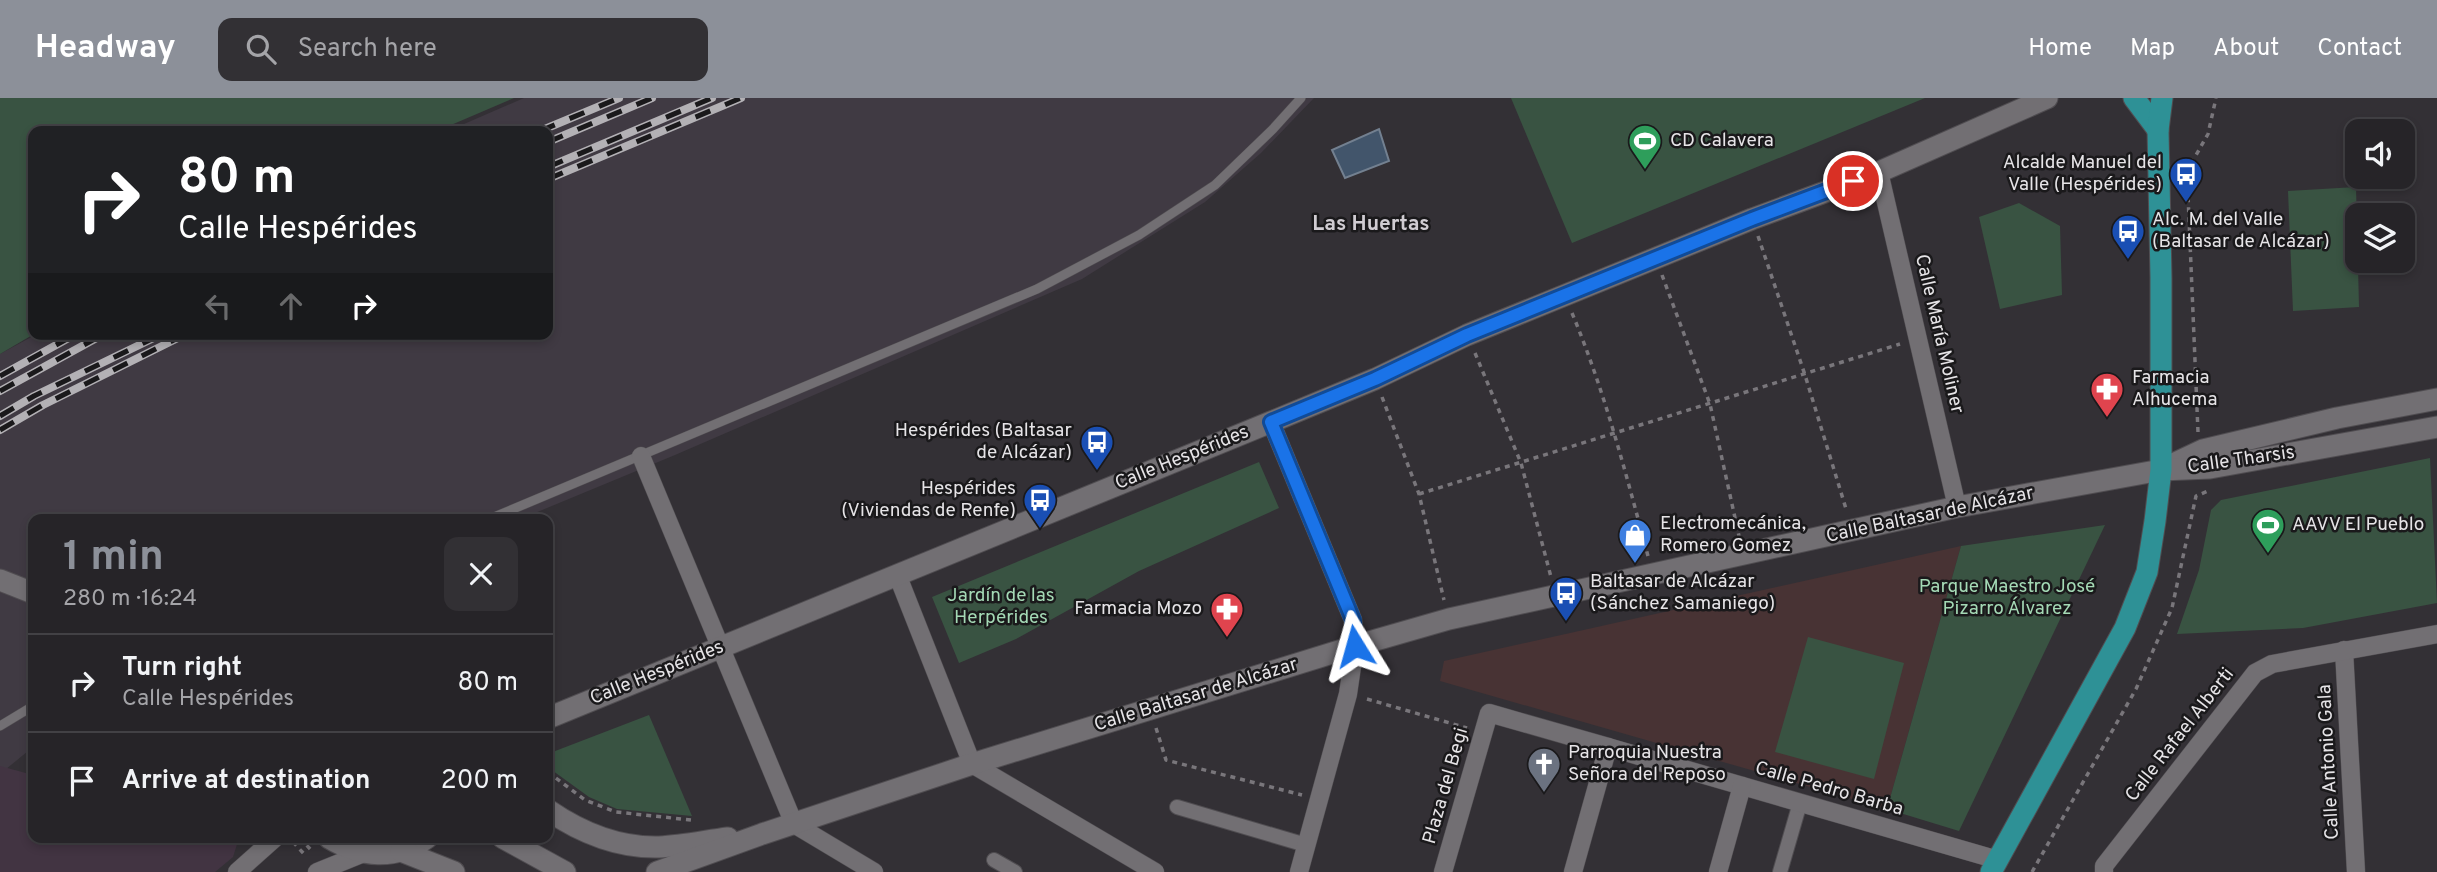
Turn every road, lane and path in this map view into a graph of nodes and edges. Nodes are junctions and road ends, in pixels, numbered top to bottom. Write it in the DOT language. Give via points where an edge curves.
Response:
graph roads {
  1 [pos="1301,98"];
  2 [pos="2047,98"];
  3 [pos="2134,98"];
  4 [pos="2162,98"];
  5 [pos="2158,130"];
  6 [pos="1879,172"];
  7 [pos="1752,219"];
  8 [pos="1655,258"];
  9 [pos="1564,295"];
  10 [pos="1467,335"];
  11 [pos="1919,338"];
  12 [pos="1805,375"];
  13 [pos="1375,379"];
  14 [pos="2437,399"];
  15 [pos="1710,404"];
  16 [pos="1271,422"];
  17 [pos="2437,427"];
  18 [pos="1616,433"];
  19 [pos="641,456"];
  20 [pos="1521,463"];
  21 [pos="2161,470"];
  22 [pos="1419,494"];
  23 [pos="1957,507"];
  24 [pos="501,514"];
  25 [pos="1852,531"];
  26 [pos="1743,555"];
  27 [pos="897,575"];
  28 [pos="1653,575"];
  29 [pos="0,580"];
  30 [pos="28,591"];
  31 [pos="1557,596"];
  32 [pos="1449,620"];
  33 [pos="2437,634"];
  34 [pos="1355,646"];
  35 [pos="722,647"];
  36 [pos="2344,650"];
  37 [pos="1348,694"];
  38 [pos="28,709"];
  39 [pos="1150,709"];
  40 [pos="553,716"];
  41 [pos="0,726"];
  42 [pos="1483,733"];
  43 [pos="1608,747"];
  44 [pos="972,764"];
  45 [pos="553,776"];
  46 [pos="1742,786"];
  47 [pos="1319,800"];
  48 [pos="1800,803"];
  49 [pos="1177,807"];
  50 [pos="553,814"];
  51 [pos="793,824"];
  52 [pos="694,828"];
  53 [pos="762,834"];
  54 [pos="269,843"];
  55 [pos="294,843"];
  56 [pos="337,843"];
  57 [pos="417,843"];
  58 [pos="512,843"];
  59 [pos="1306,845"];
  60 [pos="401,851"];
  61 [pos="364,853"];
  62 [pos="994,860"];
  63 [pos="1995,866"];
  64 [pos="315,867"];
  65 [pos="237,872"];
  66 [pos="454,872"];
  67 [pos="565,872"];
  68 [pos="657,872"];
  69 [pos="874,872"];
  70 [pos="1015,872"];
  71 [pos="1154,872"];
  72 [pos="1298,872"];
  73 [pos="1443,872"];
  74 [pos="1573,872"];
  75 [pos="1718,872"];
  76 [pos="1780,872"];
  77 [pos="2104,872"];
  78 [pos="2356,872"];
  1 -- 19 [label="lane" via="1215,185 1139,235 1037,289"];
  2 -- 6 [label="main road, Calle Hespérides"];
  3 -- 5 [label="main road"];
  4 -- 5 [label="main road"];
  5 -- 21 [label="main road"];
  6 -- 7 [label="main road, Calle Hespérides"];
  6 -- 11 [label="street, Calle María Moliner"];
  7 -- 8 [label="main road, Calle Hespérides"];
  7 -- 12 [label="path"];
  8 -- 9 [label="main road, Calle Hespérides"];
  8 -- 15 [label="path"];
  9 -- 10 [label="main road, Calle Hespérides"];
  9 -- 18 [label="path"];
  10 -- 13 [label="main road, Calle Hespérides"];
  10 -- 20 [label="path"];
  11 -- 12 [label="path"];
  11 -- 23 [label="street, Calle María Moliner"];
  12 -- 15 [label="path"];
  12 -- 25 [label="path"];
  13 -- 16 [label="main road, Calle Hespérides"];
  13 -- 22 [label="path"];
  14 -- 21 [label="main road, Calle Tharsis" via="2203,450"];
  15 -- 18 [label="path"];
  15 -- 26 [label="path"];
  16 -- 27 [label="main road, Calle Hespérides"];
  16 -- 34 [label="street" via="1353,620"];
  17 -- 21 [label="main road, Calle Tharsis" via="2210,468"];
  18 -- 20 [label="path"];
  18 -- 28 [label="path"];
  19 -- 24 [label="lane"];
  19 -- 35 [label="street"];
  20 -- 22 [label="path"];
  20 -- 31 [label="path"];
  21 -- 23 [label="main road, Calle Baltasar de Alcázar"];
  21 -- 63 [label="main road" via="2147,572 2125,628"];
  22 -- 32 [label="path"];
  23 -- 25 [label="main road, Calle Baltasar de Alcázar"];
  25 -- 26 [label="main road, Calle Baltasar de Alcázar"];
  26 -- 28 [label="main road, Calle Baltasar de Alcázar"];
  27 -- 35 [label="main road, Calle Hespérides"];
  27 -- 44 [label="street"];
  28 -- 31 [label="main road, Calle Baltasar de Alcázar"];
  29 -- 30 [label="main road"];
  31 -- 32 [label="main road, Calle Baltasar de Alcázar"];
  32 -- 34 [label="main road, Calle Baltasar de Alcázar"];
  33 -- 36 [label="street, Calle Rafael Alberti"];
  34 -- 37 [label="street"];
  34 -- 39 [label="main road, Calle Baltasar de Alcázar"];
  35 -- 40 [label="main road, Calle Hespérides"];
  35 -- 51 [label="street"];
  36 -- 77 [label="street, Calle Rafael Alberti" via="2272,664 2255,673 2104,866"];
  36 -- 78 [label="street, Calle Antonio Gala"];
  37 -- 42 [label="path"];
  37 -- 47 [label="street"];
  38 -- 41 [label="lane"];
  39 -- 44 [label="main road, Calle Baltasar de Alcázar"];
  39 -- 47 [label="path" via="1166,760"];
  42 -- 43 [label="street, Plaza del Begi" via="1489,713"];
  42 -- 73 [label="street, Plaza del Begi"];
  43 -- 46 [label="street, Calle Pedro Barba"];
  43 -- 74 [label="street"];
  44 -- 51 [label="main road, Calle Baltasar de Alcázar"];
  44 -- 71 [label="street"];
  45 -- 52 [label="path" via="585,800 616,812 691,820"];
  46 -- 48 [label="street, Calle Pedro Barba"];
  46 -- 75 [label="street"];
  47 -- 59 [label="street"];
  48 -- 63 [label="street, Calle Pedro Barba"];
  48 -- 76 [label="street"];
  49 -- 59 [label="street"];
  50 -- 53 [label="main road" via="593,835 640,845 673,846"];
  51 -- 53 [label="main road, Calle Baltasar de Alcázar"];
  51 -- 69 [label="street"];
  53 -- 68 [label="main road"];
  54 -- 65 [label="street"];
  55 -- 64 [label="path"];
  56 -- 61 [label="main road"];
  57 -- 60 [label="main road"];
  58 -- 67 [label="main road"];
  59 -- 72 [label="street"];
  60 -- 61 [label="main road"];
  60 -- 66 [label="main road"];
  61 -- 64 [label="street"];
  62 -- 70 [label="street"];
}
